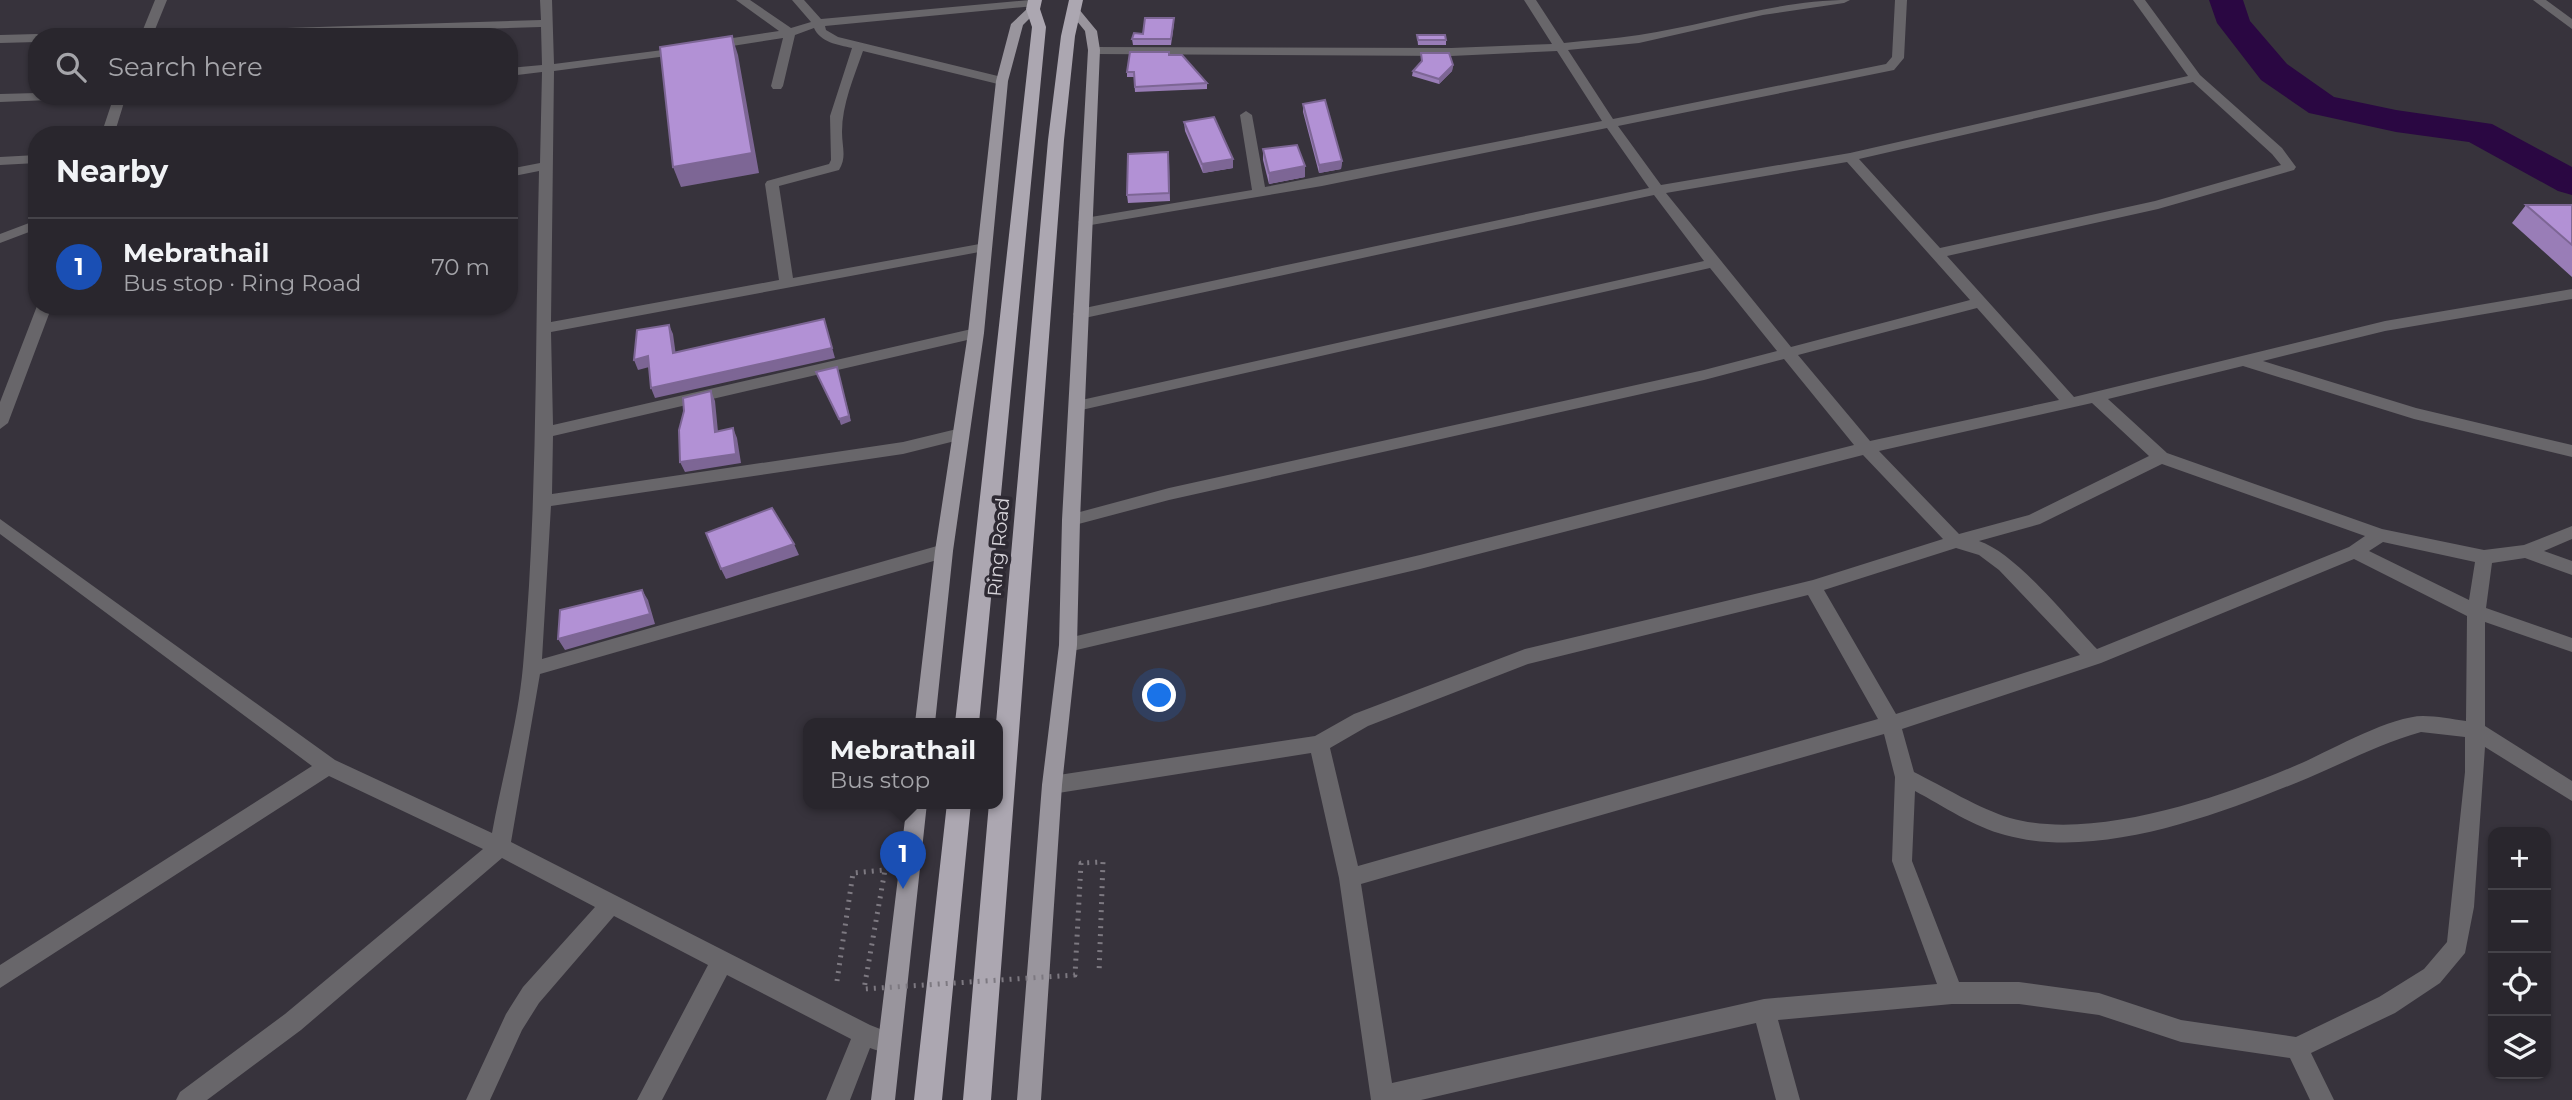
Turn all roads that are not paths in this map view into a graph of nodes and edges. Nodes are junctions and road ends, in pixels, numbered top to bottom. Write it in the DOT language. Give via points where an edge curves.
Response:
graph roads {
  1 [pos="160,0"];
  2 [pos="547,0"];
  3 [pos="742,0"];
  4 [pos="798,0"];
  5 [pos="1530,0"];
  6 [pos="1844,0"];
  7 [pos="1901,0"];
  8 [pos="2139,0"];
  9 [pos="2539,0"];
  10 [pos="1034,4"];
  11 [pos="1075,5"];
  12 [pos="546,23"];
  13 [pos="818,23"];
  14 [pos="2572,25"];
  15 [pos="149,28"];
  16 [pos="392,28"];
  17 [pos="790,33"];
  18 [pos="28,38"];
  19 [pos="0,39"];
  20 [pos="858,47"];
  21 [pos="1559,47"];
  22 [pos="1094,50"];
  23 [pos="548,68"];
  24 [pos="518,71"];
  25 [pos="2196,78"];
  26 [pos="1002,81"];
  27 [pos="777,86"];
  28 [pos="28,97"];
  29 [pos="0,98"];
  30 [pos="117,105"];
  31 [pos="1246,115"];
  32 [pos="1609,124"];
  33 [pos="110,126"];
  34 [pos="1850,157"];
  35 [pos="28,159"];
  36 [pos="0,161"];
  37 [pos="547,166"];
  38 [pos="518,171"];
  39 [pos="1259,190"];
  40 [pos="1657,190"];
  41 [pos="1085,222"];
  42 [pos="28,228"];
  43 [pos="0,239"];
  44 [pos="985,247"];
  45 [pos="1935,254"];
  46 [pos="1713,263"];
  47 [pos="787,285"];
  48 [pos="2572,294"];
  49 [pos="1980,302"];
  50 [pos="1080,314"];
  51 [pos="41,315"];
  52 [pos="543,328"];
  53 [pos="976,333"];
  54 [pos="1788,354"];
  55 [pos="2245,361"];
  56 [pos="2094,396"];
  57 [pos="2071,403"];
  58 [pos="1077,407"];
  59 [pos="0,423"];
  60 [pos="545,432"];
  61 [pos="961,434"];
  62 [pos="1866,448"];
  63 [pos="2572,451"];
  64 [pos="2161,457"];
  65 [pos="543,501"];
  66 [pos="1071,520"];
  67 [pos="0,525"];
  68 [pos="2572,532"];
  69 [pos="2380,535"];
  70 [pos="1956,541"];
  71 [pos="944,551"];
  72 [pos="2526,551"];
  73 [pos="2355,552"];
  74 [pos="2484,557"];
  75 [pos="2572,568"];
  76 [pos="1813,587"];
  77 [pos="2476,612"];
  78 [pos="1068,645"];
  79 [pos="2572,645"];
  80 [pos="2094,658"];
  81 [pos="532,669"];
  82 [pos="926,718"];
  83 [pos="968,718"];
  84 [pos="1891,724"];
  85 [pos="2474,730"];
  86 [pos="1319,744"];
  87 [pos="328,766"];
  88 [pos="1905,777"];
  89 [pos="1003,784"];
  90 [pos="1052,785"];
  91 [pos="2572,792"];
  92 [pos="915,809"];
  93 [pos="958,809"];
  94 [pos="1001,809"];
  95 [pos="500,847"];
  96 [pos="1350,878"];
  97 [pos="611,904"];
  98 [pos="722,962"];
  99 [pos="0,977"];
  100 [pos="1952,992"];
  101 [pos="1764,1010"];
  102 [pos="864,1034"];
  103 [pos="890,1044"];
  104 [pos="2297,1048"];
  105 [pos="193,1098"];
  106 [pos="1383,1098"];
  107 [pos="478,1100"];
  108 [pos="649,1100"];
  109 [pos="838,1100"];
  110 [pos="883,1100"];
  111 [pos="928,1100"];
  112 [pos="977,1100"];
  113 [pos="1029,1100"];
  114 [pos="1788,1100"];
  115 [pos="2322,1100"];
  1 -- 15 [label="street"];
  2 -- 12 [label="street"];
  3 -- 17 [label="street"];
  4 -- 13 [label="street"];
  5 -- 21 [label="street"];
  6 -- 21 [label="street" via="1763,10 1639,39"];
  7 -- 32 [label="street" via="1898,58 1890,67"];
  8 -- 25 [label="street"];
  9 -- 14 [label="street"];
  10 -- 13 [label="street"];
  10 -- 26 [label="main road" via="1017,24"];
  10 -- 83 [label="highway, Ring Road" via="1039,27"];
  11 -- 22 [label="main road" via="1091,31"];
  11 -- 89 [label="highway, Ring Road" via="1056,140"];
  12 -- 16 [label="street"];
  12 -- 23 [label="street"];
  13 -- 17 [label="street"];
  13 -- 20 [label="street" via="821,33"];
  17 -- 23 [label="street"];
  17 -- 27 [label="street"];
  18 -- 19 [label="street"];
  20 -- 26 [label="street"];
  20 -- 47 [label="street" via="838,105 833,135 838,160 834,167 772,184"];
  21 -- 22 [label="street" via="1451,52"];
  21 -- 32 [label="street"];
  22 -- 41 [label="main road"];
  23 -- 24 [label="street"];
  23 -- 37 [label="street"];
  25 -- 34 [label="street"];
  25 -- 45 [label="street" via="2289,167 2158,205"];
  26 -- 44 [label="main road"];
  28 -- 29 [label="street"];
  30 -- 33 [label="street"];
  31 -- 39 [label="street"];
  32 -- 39 [label="street" via="1322,182"];
  32 -- 40 [label="street"];
  34 -- 40 [label="street"];
  34 -- 45 [label="street"];
  35 -- 36 [label="street"];
  37 -- 38 [label="street"];
  37 -- 52 [label="street"];
  39 -- 41 [label="street"];
  40 -- 46 [label="street"];
  40 -- 50 [label="street"];
  41 -- 50 [label="main road"];
  42 -- 43 [label="street"];
  44 -- 47 [label="street"];
  44 -- 53 [label="main road"];
  45 -- 49 [label="street"];
  46 -- 54 [label="street"];
  46 -- 58 [label="street"];
  47 -- 52 [label="street"];
  48 -- 55 [label="street" via="2396,323"];
  49 -- 54 [label="street"];
  49 -- 57 [label="street"];
  50 -- 58 [label="main road"];
  51 -- 59 [label="street"];
  52 -- 60 [label="street"];
  53 -- 60 [label="street"];
  53 -- 61 [label="main road"];
  54 -- 62 [label="street"];
  54 -- 66 [label="street"];
  55 -- 56 [label="street"];
  55 -- 63 [label="street" via="2414,413"];
  56 -- 57 [label="street"];
  56 -- 64 [label="street"];
  57 -- 62 [label="street"];
  58 -- 66 [label="main road"];
  60 -- 65 [label="street"];
  61 -- 65 [label="street" via="903,448"];
  61 -- 71 [label="main road"];
  62 -- 70 [label="street"];
  62 -- 78 [label="street" via="1420,562"];
  64 -- 69 [label="street"];
  64 -- 70 [label="street" via="2034,520"];
  65 -- 81 [label="street"];
  66 -- 78 [label="main road"];
  67 -- 87 [label="street"];
  68 -- 72 [label="street"];
  69 -- 73 [label="street"];
  69 -- 74 [label="street"];
  70 -- 76 [label="street"];
  70 -- 80 [label="street" via="1985,550 2004,565"];
  71 -- 81 [label="street"];
  71 -- 82 [label="main road"];
  72 -- 74 [label="street"];
  72 -- 75 [label="street"];
  73 -- 77 [label="street"];
  73 -- 80 [label="street"];
  74 -- 77 [label="street"];
  76 -- 84 [label="street"];
  76 -- 86 [label="street" via="1525,657 1361,720"];
  77 -- 79 [label="street"];
  77 -- 85 [label="street"];
  78 -- 90 [label="main road"];
  80 -- 84 [label="street"];
  81 -- 95 [label="street"];
  84 -- 88 [label="street"];
  84 -- 96 [label="street"];
  85 -- 88 [label="street" via="2421,724 2391,732 2189,814 2116,830 2040,833 2005,826"];
  85 -- 91 [label="street"];
  85 -- 104 [label="street" via="2475,772 2457,946 2432,976 2387,1005"];
  86 -- 90 [label="street"];
  86 -- 96 [label="street"];
  87 -- 95 [label="street"];
  87 -- 99 [label="street"];
  88 -- 100 [label="street" via="1902,861"];
  90 -- 113 [label="main road"];
  92 -- 103 [label="main road"];
  93 -- 111 [label="highway"];
  94 -- 112 [label="highway, Ring Road"];
  95 -- 97 [label="street"];
  95 -- 105 [label="street" via="293,1022"];
  96 -- 106 [label="street"];
  97 -- 98 [label="street"];
  97 -- 107 [label="street" via="531,995"];
  98 -- 102 [label="street"];
  98 -- 108 [label="street"];
  100 -- 101 [label="street"];
  100 -- 104 [label="street" via="2020,992 2099,1004 2181,1031"];
  101 -- 106 [label="street"];
  101 -- 114 [label="street"];
  102 -- 103 [label="street"];
  102 -- 109 [label="street"];
  103 -- 110 [label="main road"];
  104 -- 115 [label="street"];
}
